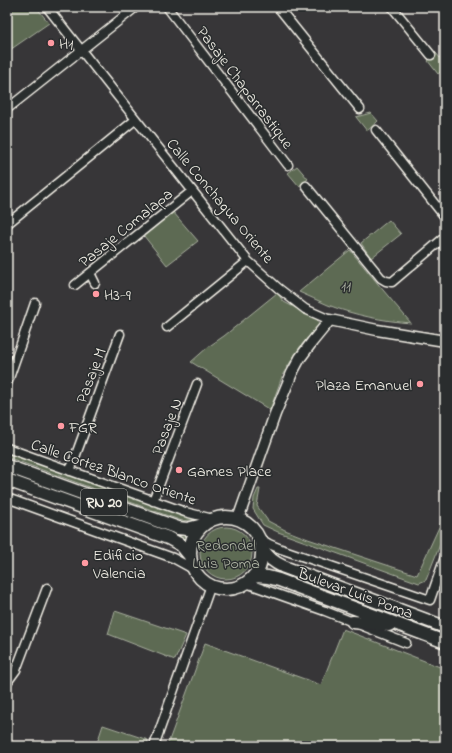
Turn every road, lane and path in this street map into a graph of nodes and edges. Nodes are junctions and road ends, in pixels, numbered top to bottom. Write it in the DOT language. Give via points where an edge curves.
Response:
graph roads {
  1 [pos="47,7"];
  2 [pos="136,7"];
  3 [pos="167,7"];
  4 [pos="278,7"];
  5 [pos="392,7"];
  6 [pos="81,50"];
  7 [pos="431,55"];
  8 [pos="7,109"];
  9 [pos="360,109"];
  10 [pos="135,120"];
  11 [pos="376,130"];
  12 [pos="288,165"];
  13 [pos="306,186"];
  14 [pos="192,191"];
  15 [pos="445,217"];
  16 [pos="7,224"];
  17 [pos="445,238"];
  18 [pos="248,261"];
  19 [pos="90,273"];
  20 [pos="96,283"];
  21 [pos="75,285"];
  22 [pos="36,304"];
  23 [pos="330,320"];
  24 [pos="167,327"];
  25 [pos="120,334"];
  26 [pos="445,341"];
  27 [pos="7,384"];
  28 [pos="197,384"];
  29 [pos="7,448"];
  30 [pos="7,466"];
  31 [pos="70,471"];
  32 [pos="7,480"];
  33 [pos="7,498"];
  34 [pos="153,501"];
  35 [pos="238,519"];
  36 [pos="208,522"];
  37 [pos="261,543"];
  38 [pos="190,556"];
  39 [pos="445,557"];
  40 [pos="194,569"];
  41 [pos="250,579"];
  42 [pos="211,585"];
  43 [pos="47,588"];
  44 [pos="353,622"];
  45 [pos="404,627"];
  46 [pos="445,628"];
  47 [pos="445,642"];
  48 [pos="406,643"];
  49 [pos="7,681"];
  50 [pos="154,746"];
  1 -- 6 [label="street, Calle Conchagua Oriente"];
  2 -- 6 [label="street"];
  3 -- 12 [label="street, Pasaje Chaparrastique"];
  4 -- 9 [label="street"];
  5 -- 7 [label="street"];
  6 -- 8 [label="street"];
  6 -- 10 [label="street, Calle Conchagua Oriente"];
  10 -- 14 [label="street, Calle Conchagua Oriente"];
  10 -- 16 [label="street"];
  11 -- 15 [label="street"];
  13 -- 17 [label="street" via="386,281 392,282"];
  14 -- 18 [label="street, Calle Conchagua Oriente"];
  14 -- 19 [label="street, Pasaje Comalapa"];
  18 -- 23 [label="street, Calle Conchagua Oriente" via="305,309"];
  18 -- 24 [label="street"];
  19 -- 20 [label="street"];
  19 -- 21 [label="street, Pasaje Comalapa"];
  22 -- 27 [label="street"];
  23 -- 26 [label="main road, Calle Conchagua Oriente"];
  23 -- 35 [label="main road" via="300,358 292,373"];
  25 -- 31 [label="street, Pasaje M"];
  28 -- 34 [label="street, Pasaje N"];
  29 -- 31 [label="street, Calle Cortez Blanco Oriente"];
  30 -- 36 [label="highway, RN 20" via="178,528 187,529"];
  31 -- 34 [label="street, Calle Cortez Blanco Oriente"];
  32 -- 38 [label="highway, RN 20" via="168,538 181,545"];
  33 -- 40 [label="street" via="173,558"];
  34 -- 36 [label="street, Calle Cortez Blanco Oriente"];
  35 -- 36 [label="highway, RN 20" via="228,517"];
  35 -- 37 [label="highway" via="252,528"];
  36 -- 38 [label="highway, RN 20" via="196,532"];
  37 -- 39 [label="street" via="430,600"];
  37 -- 41 [label="highway" via="262,560"];
  37 -- 46 [label="highway, Bulevar Luis Poma" via="274,563"];
  38 -- 40 [label="highway, RN 20"];
  40 -- 42 [label="highway, RN 20" via="199,577"];
  41 -- 42 [label="highway, RN 20" via="238,587 229,589"];
  41 -- 44 [label="street"];
  41 -- 45 [label="highway, Bulevar Luis Poma / RN 20" via="268,577 279,580"];
  42 -- 50 [label="street"];
  43 -- 49 [label="street" via="16,670"];
  44 -- 45 [label="highway"];
  44 -- 48 [label="street"];
  45 -- 47 [label="highway, Bulevar Luis Poma / RN 20"];
}
